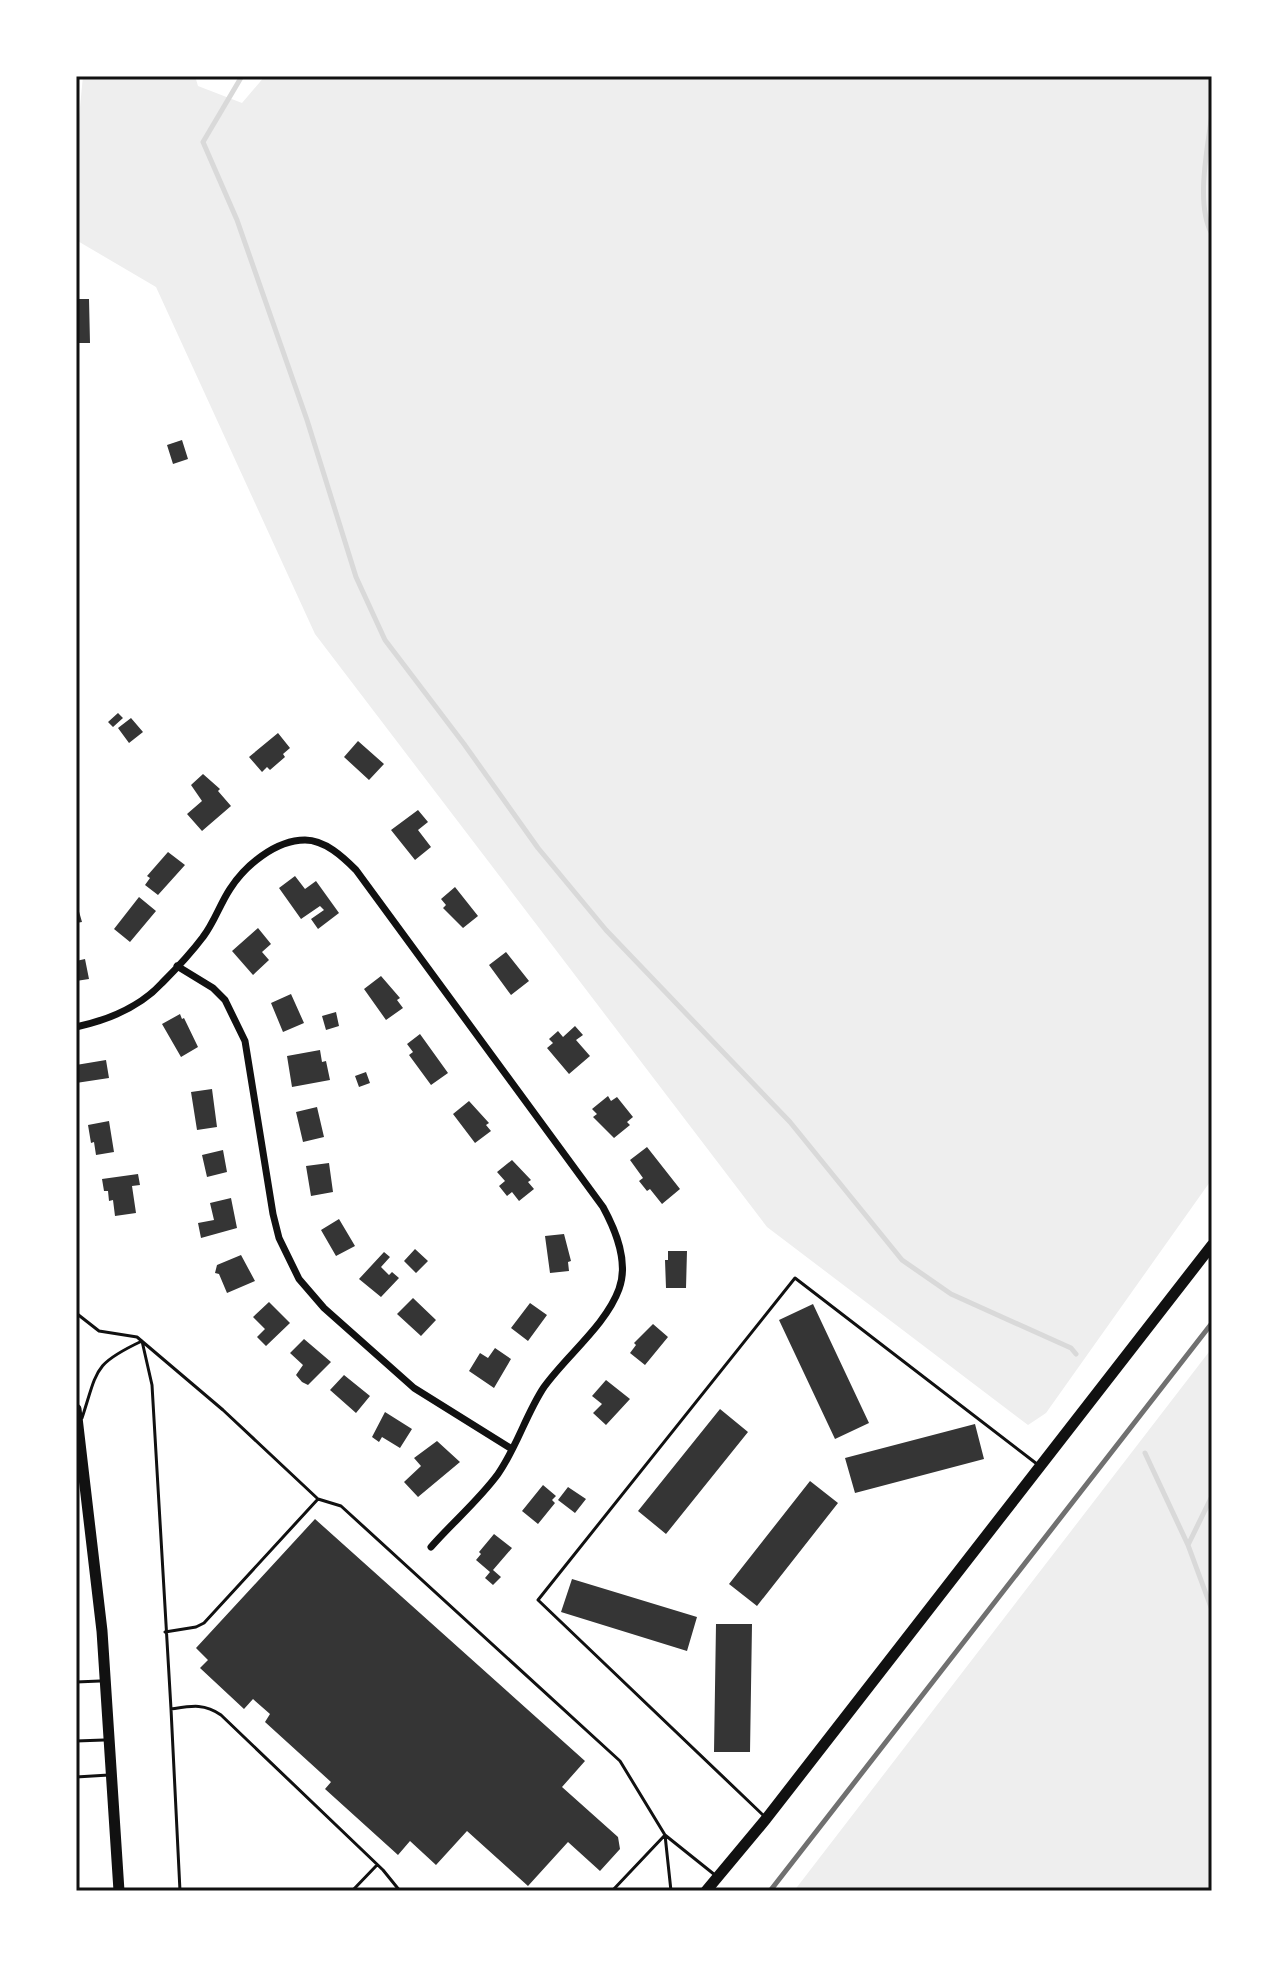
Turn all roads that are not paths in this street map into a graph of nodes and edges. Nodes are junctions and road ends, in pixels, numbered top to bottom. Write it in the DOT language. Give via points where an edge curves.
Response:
graph roads {
  1 [pos="177,966"];
  2 [pos="76,1027"];
  3 [pos="1212,1245"];
  4 [pos="76,1313"];
  5 [pos="142,1341"];
  6 [pos="76,1409"];
  7 [pos="79,1427"];
  8 [pos="512,1449"];
  9 [pos="1040,1466"];
  10 [pos="318,1499"];
  11 [pos="431,1547"];
  12 [pos="165,1632"];
  13 [pos="107,1681"];
  14 [pos="76,1682"];
  15 [pos="171,1709"];
  16 [pos="111,1740"];
  17 [pos="76,1741"];
  18 [pos="113,1774"];
  19 [pos="76,1777"];
  20 [pos="766,1819"];
  21 [pos="665,1835"];
  22 [pos="378,1864"];
  23 [pos="718,1877"];
  24 [pos="119,1891"];
  25 [pos="180,1891"];
  26 [pos="352,1891"];
  27 [pos="400,1891"];
  28 [pos="612,1891"];
  29 [pos="671,1891"];
  30 [pos="706,1891"];
  1 -- 2 [label="street" via="131,1007"];
  1 -- 8 [label="street" via="225,1000 245,1041 273,1214 299,1279 414,1388"];
  1 -- 8 [label="street" via="204,936 251,863 305,840 326,846 356,870 603,1207 619,1246 619,1289 543,1389"];
  3 -- 9 [label="main road"];
  4 -- 5 [label="lane" via="99,1331"];
  5 -- 7 [label="lane" via="103,1363"];
  5 -- 10 [label="lane"];
  5 -- 12 [label="lane" via="152,1385"];
  6 -- 7 [label="main road"];
  7 -- 13 [label="main road"];
  8 -- 11 [label="street" via="497,1475"];
  9 -- 20 [label="main road"];
  9 -- 20 [label="lane" via="795,1278 538,1600"];
  10 -- 12 [label="lane" via="204,1623"];
  10 -- 21 [label="lane" via="341,1506 620,1761"];
  12 -- 15 [label="lane"];
  13 -- 14 [label="lane"];
  13 -- 16 [label="main road"];
  15 -- 22 [label="lane" via="212,1708"];
  15 -- 25 [label="lane"];
  16 -- 17 [label="lane"];
  16 -- 18 [label="main road"];
  18 -- 19 [label="lane"];
  18 -- 24 [label="main road"];
  20 -- 23 [label="main road"];
  21 -- 23 [label="lane"];
  21 -- 28 [label="lane"];
  21 -- 29 [label="lane"];
  22 -- 26 [label="lane"];
  22 -- 27 [label="lane"];
  23 -- 30 [label="main road"];
}
